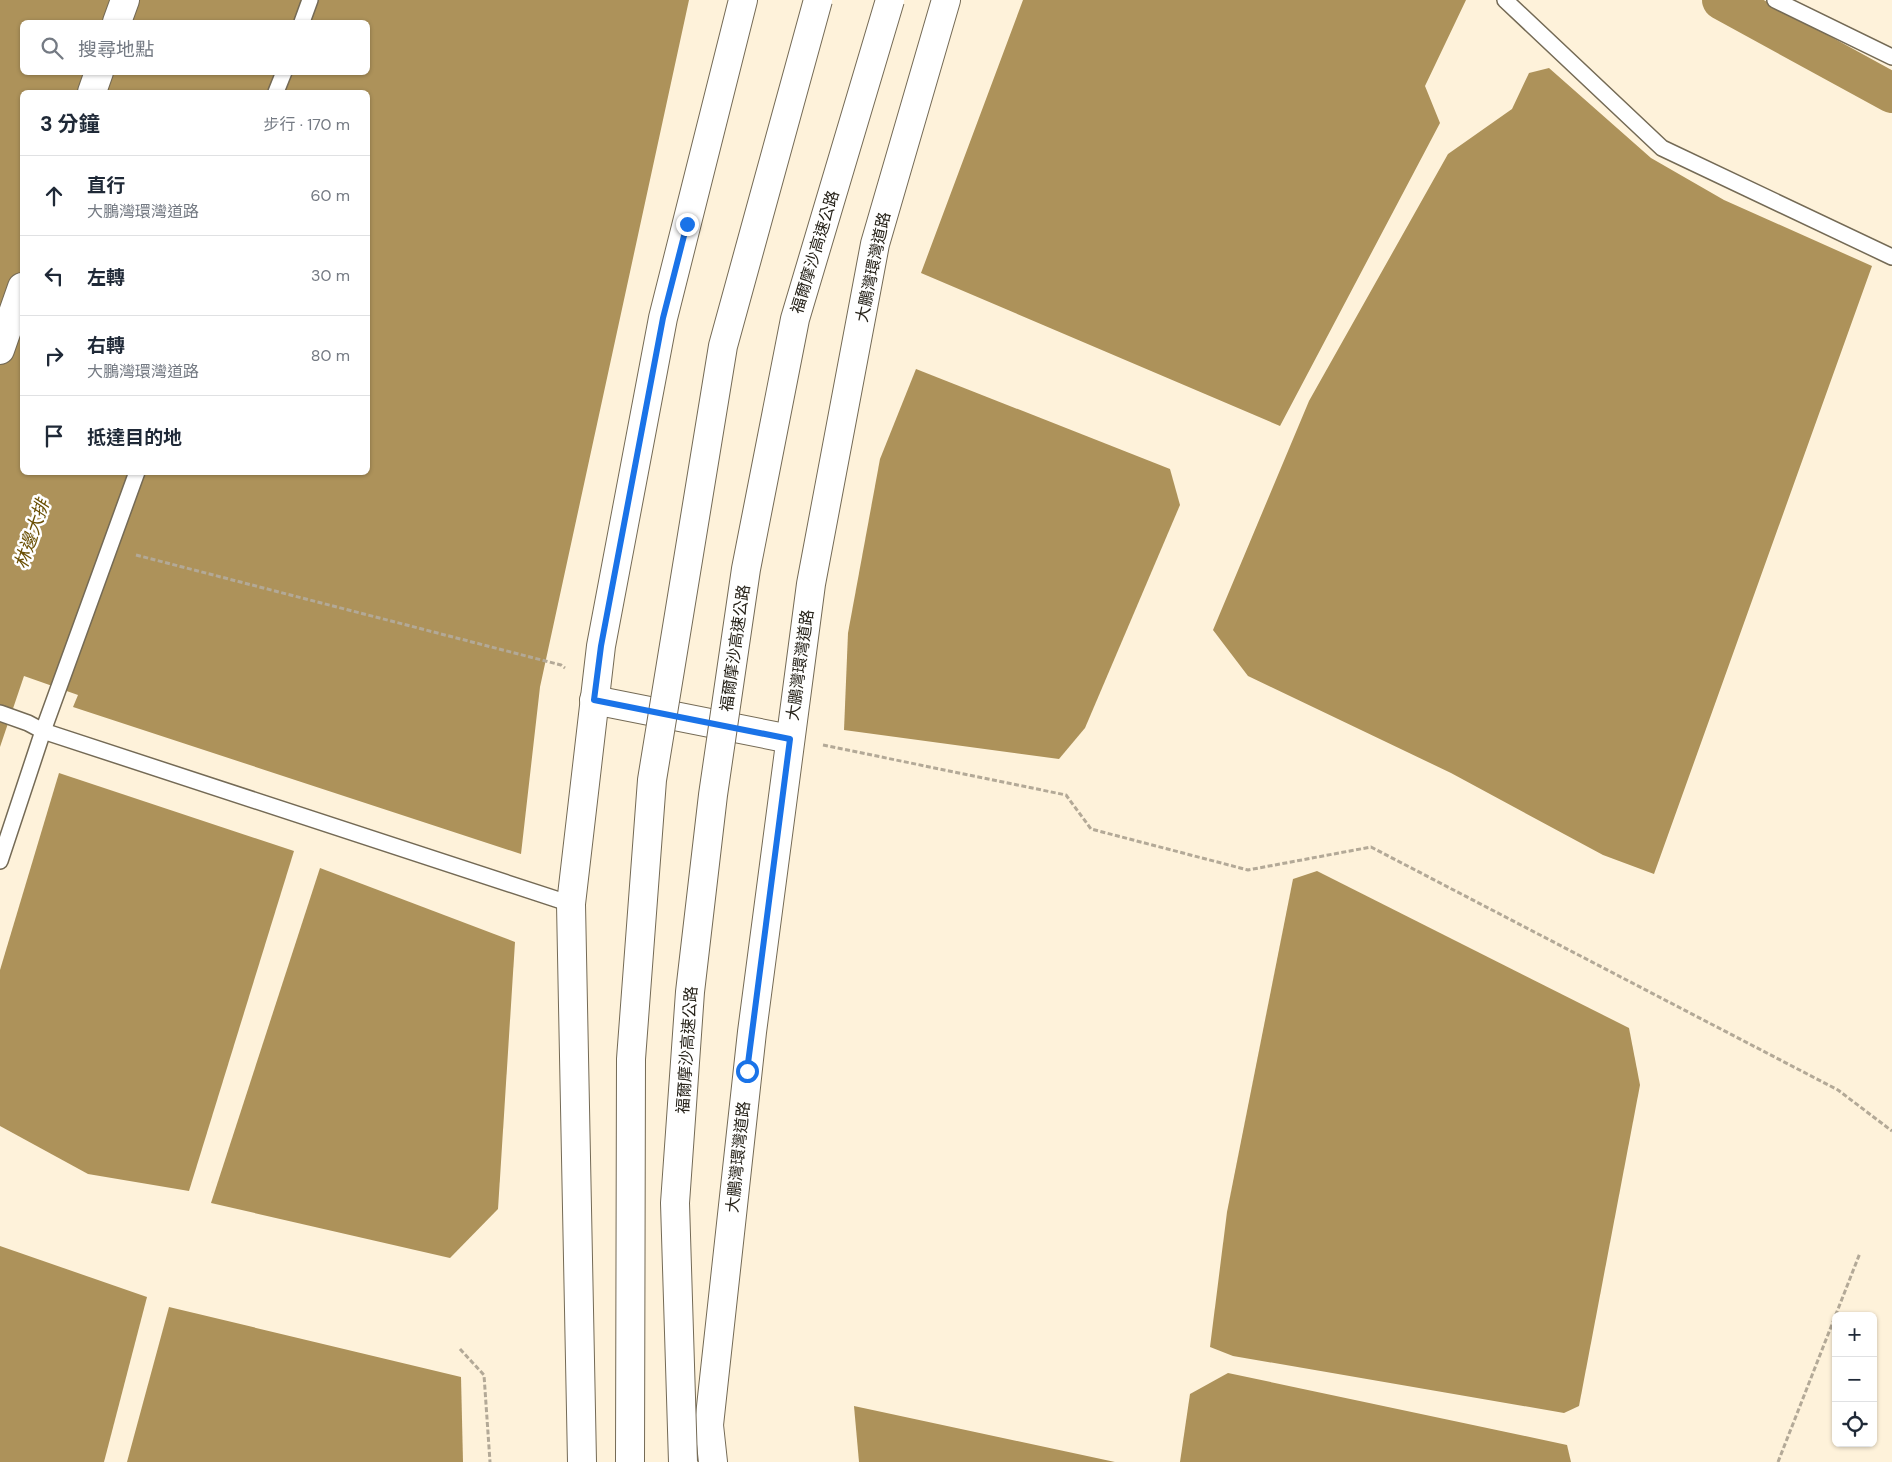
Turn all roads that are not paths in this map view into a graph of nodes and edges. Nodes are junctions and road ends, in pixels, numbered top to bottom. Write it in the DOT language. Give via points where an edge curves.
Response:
graph roads {
  1 [pos="125,0"];
  2 [pos="310,0"];
  3 [pos="743,0"];
  4 [pos="818,0"];
  5 [pos="890,0"];
  6 [pos="946,0"];
  7 [pos="1505,0"];
  8 [pos="1776,0"];
  9 [pos="118,20"];
  10 [pos="303,20"];
  11 [pos="1892,57"];
  12 [pos="98,75"];
  13 [pos="283,75"];
  14 [pos="93,90"];
  15 [pos="277,90"];
  16 [pos="1892,257"];
  17 [pos="20,293"];
  18 [pos="0,350"];
  19 [pos="136,475"];
  20 [pos="594,700"];
  21 [pos="0,713"];
  22 [pos="43,731"];
  23 [pos="790,739"];
  24 [pos="0,861"];
  25 [pos="571,904"];
  26 [pos="582,1462"];
  27 [pos="630,1462"];
  28 [pos="683,1462"];
  29 [pos="713,1462"];
  1 -- 9 [label="main road"];
  2 -- 10 [label="lane"];
  3 -- 20 [label="main road" via="663,318 601,646"];
  4 -- 27 [label="main road, bridge" via="723,346 652,780 631,1059"];
  5 -- 28 [label="main road, 福爾摩沙高速公路, bridge" via="795,320 746,569 713,796 690,992 675,1203"];
  6 -- 23 [label="main road, 大鵬灣環灣道路" via="875,244 811,584"];
  7 -- 16 [label="lane" via="1662,148"];
  8 -- 11 [label="lane"];
  12 -- 14 [label="main road"];
  13 -- 15 [label="lane"];
  17 -- 18 [label="main road"];
  19 -- 22 [label="lane"];
  20 -- 23 [label="main road"];
  20 -- 25 [label="main road"];
  21 -- 22 [label="lane"];
  22 -- 24 [label="lane"];
  22 -- 25 [label="lane"];
  23 -- 29 [label="main road, 大鵬灣環灣道路" via="752,1032 710,1415"];
  25 -- 26 [label="main road"];
}
